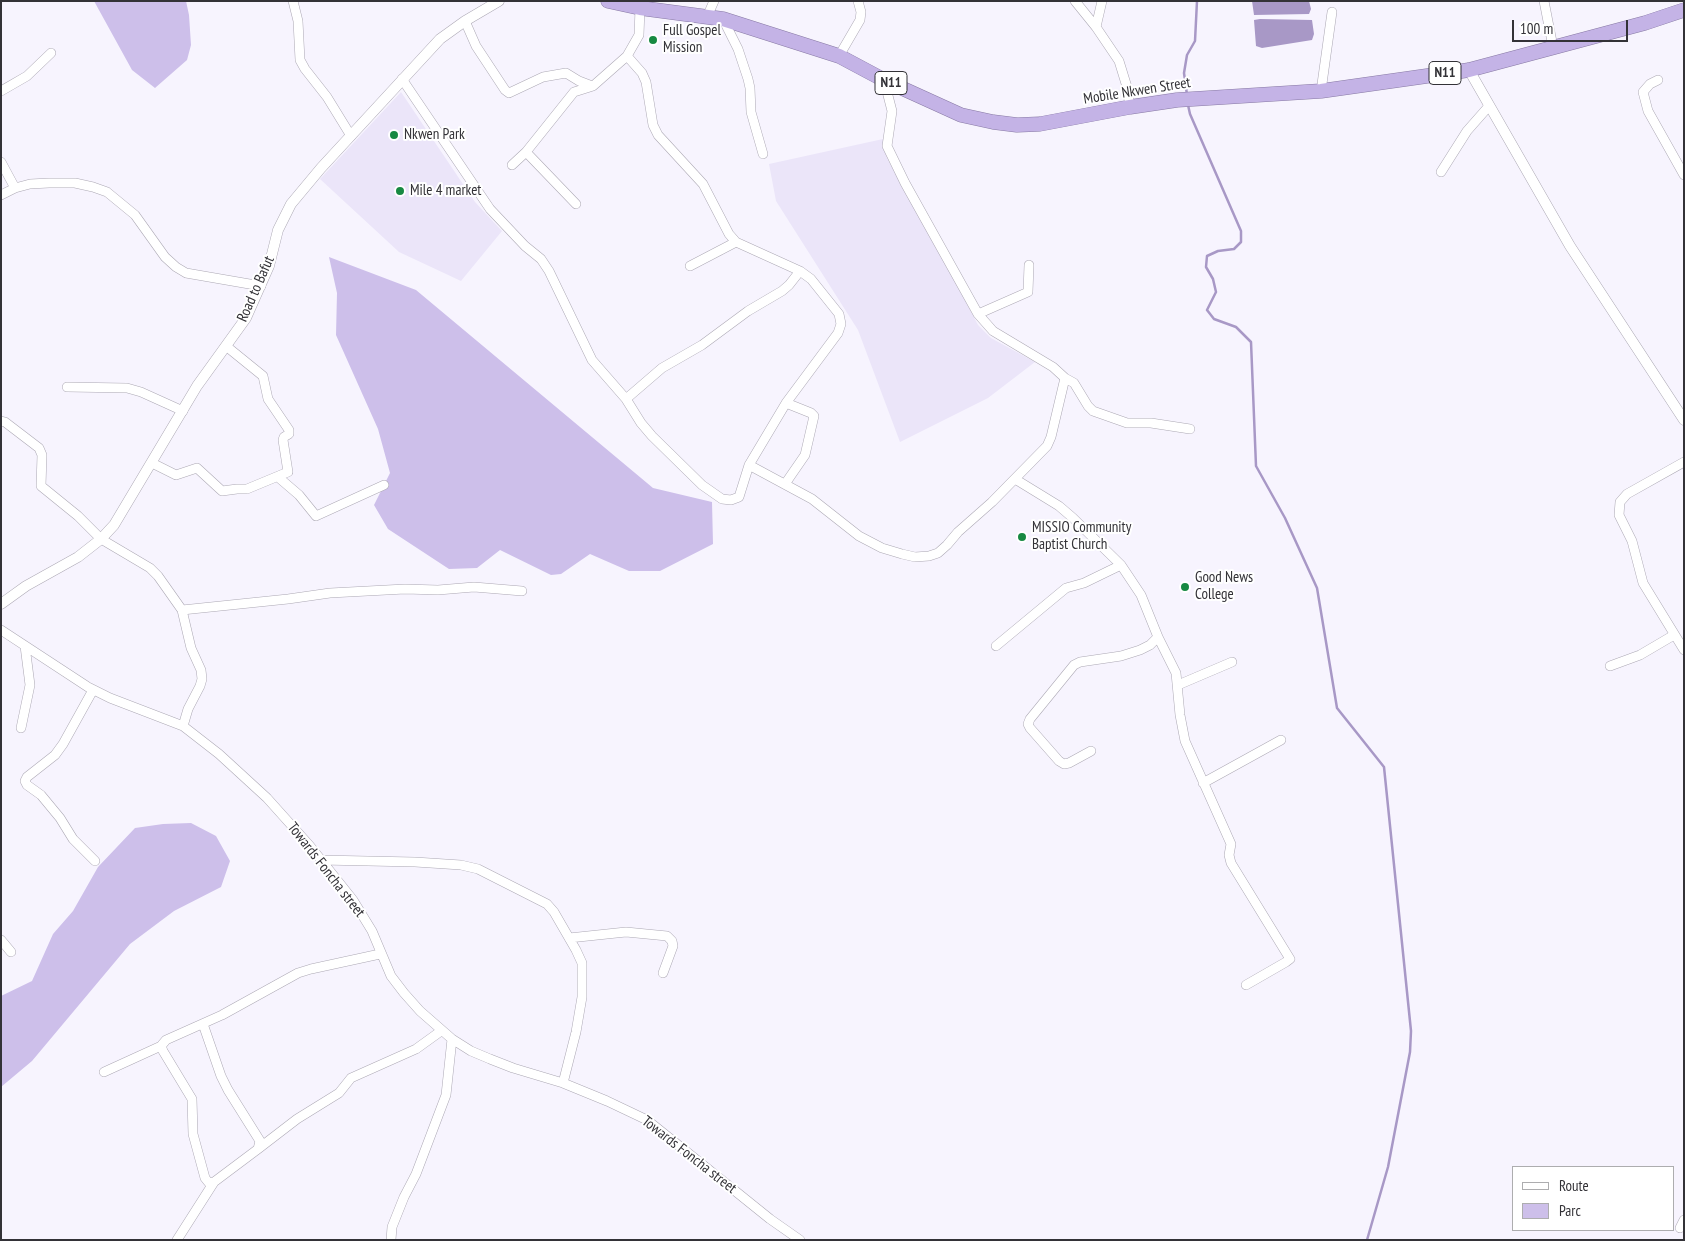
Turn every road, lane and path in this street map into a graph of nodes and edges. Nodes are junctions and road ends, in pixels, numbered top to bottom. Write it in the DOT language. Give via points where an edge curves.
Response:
graph roads {
  1 [pos="293,1"];
  2 [pos="499,1"];
  3 [pos="608,1"];
  4 [pos="714,1"];
  5 [pos="858,1"];
  6 [pos="1075,1"];
  7 [pos="1102,1"];
  8 [pos="1544,1"];
  9 [pos="1682,7"];
  10 [pos="640,8"];
  11 [pos="1332,12"];
  12 [pos="707,16"];
  13 [pos="723,19"];
  14 [pos="465,21"];
  15 [pos="1096,27"];
  16 [pos="1553,47"];
  17 [pos="51,53"];
  18 [pos="627,56"];
  19 [pos="839,56"];
  20 [pos="1469,70"];
  21 [pos="402,79"];
  22 [pos="884,80"];
  23 [pos="1658,80"];
  24 [pos="592,86"];
  25 [pos="1,91"];
  26 [pos="1321,91"];
  27 [pos="1489,106"];
  28 [pos="1130,107"];
  29 [pos="351,136"];
  30 [pos="526,152"];
  31 [pos="764,154"];
  32 [pos="1,162"];
  33 [pos="512,165"];
  34 [pos="1441,172"];
  35 [pos="1684,175"];
  36 [pos="15,188"];
  37 [pos="1,195"];
  38 [pos="576,204"];
  39 [pos="736,242"];
  40 [pos="1030,265"];
  41 [pos="690,266"];
  42 [pos="800,271"];
  43 [pos="261,286"];
  44 [pos="978,314"];
  45 [pos="226,346"];
  46 [pos="1065,378"];
  47 [pos="67,387"];
  48 [pos="626,400"];
  49 [pos="786,404"];
  50 [pos="183,411"];
  51 [pos="1684,420"];
  52 [pos="1,421"];
  53 [pos="1190,429"];
  54 [pos="1684,462"];
  55 [pos="152,463"];
  56 [pos="749,465"];
  57 [pos="278,477"];
  58 [pos="1014,479"];
  59 [pos="785,484"];
  60 [pos="384,486"];
  61 [pos="102,539"];
  62 [pos="1121,565"];
  63 [pos="522,591"];
  64 [pos="1,604"];
  65 [pos="182,610"];
  66 [pos="1,630"];
  67 [pos="1674,635"];
  68 [pos="1158,637"];
  69 [pos="25,646"];
  70 [pos="996,646"];
  71 [pos="1684,650"];
  72 [pos="1232,662"];
  73 [pos="1610,666"];
  74 [pos="1178,685"];
  75 [pos="93,690"];
  76 [pos="183,726"];
  77 [pos="21,728"];
  78 [pos="1281,740"];
  79 [pos="1091,751"];
  80 [pos="1203,783"];
  81 [pos="321,860"];
  82 [pos="95,861"];
  83 [pos="569,938"];
  84 [pos="1,940"];
  85 [pos="11,952"];
  86 [pos="380,954"];
  87 [pos="663,973"];
  88 [pos="1246,985"];
  89 [pos="203,1024"];
  90 [pos="441,1031"];
  91 [pos="452,1039"];
  92 [pos="162,1046"];
  93 [pos="104,1072"];
  94 [pos="562,1083"];
  95 [pos="258,1149"];
  96 [pos="214,1182"];
  97 [pos="177,1240"];
  98 [pos="391,1240"];
  99 [pos="800,1240"];
  1 -- 29 [label="street" via="298,21 300,60"];
  2 -- 14 [label="street, Road to Bafut"];
  3 -- 10 [label="highway, Mobile Nkwen Street / N11"];
  4 -- 12 [label="street"];
  5 -- 19 [label="street" via="860,20"];
  6 -- 15 [label="street"];
  7 -- 15 [label="street"];
  8 -- 16 [label="street"];
  9 -- 16 [label="highway, Mobile Nkwen Street / N11" via="1646,24"];
  10 -- 12 [label="highway, Mobile Nkwen Street / N11"];
  10 -- 18 [label="street" via="639,35"];
  11 -- 26 [label="street"];
  12 -- 13 [label="highway, Mobile Nkwen Street / N11"];
  13 -- 19 [label="highway, Mobile Nkwen Street / N11"];
  13 -- 31 [label="street" via="738,49 750,88 751,112"];
  14 -- 21 [label="street, Road to Bafut" via="440,39"];
  14 -- 24 [label="street" via="476,46 509,93 543,77 566,73"];
  15 -- 28 [label="street" via="1119,61"];
  16 -- 20 [label="highway, Mobile Nkwen Street / N11"];
  17 -- 25 [label="street" via="27,76"];
  18 -- 24 [label="street"];
  18 -- 39 [label="street" via="646,82 658,135 703,184"];
  19 -- 22 [label="highway, Mobile Nkwen Street / N11"];
  20 -- 26 [label="highway, Mobile Nkwen Street / N11"];
  20 -- 27 [label="street"];
  21 -- 29 [label="street, Road to Bafut"];
  21 -- 48 [label="street" via="490,208 549,271 592,360"];
  22 -- 28 [label="highway, Mobile Nkwen Street / N11" via="961,115 1017,125 1040,124"];
  22 -- 44 [label="street" via="892,110 887,146"];
  23 -- 35 [label="street" via="1643,92 1648,111"];
  24 -- 30 [label="street" via="574,92"];
  26 -- 28 [label="highway, Mobile Nkwen Street / N11" via="1199,98"];
  27 -- 34 [label="street"];
  27 -- 51 [label="street" via="1570,246"];
  29 -- 43 [label="street, Road to Bafut" via="290,204 276,234 273,256"];
  30 -- 33 [label="street"];
  30 -- 38 [label="street"];
  32 -- 36 [label="street"];
  36 -- 37 [label="street"];
  36 -- 43 [label="street" via="30,184 75,183 107,192 135,215 176,267 186,273"];
  39 -- 41 [label="street"];
  39 -- 42 [label="street"];
  40 -- 44 [label="street" via="1028,292"];
  42 -- 48 [label="street" via="782,291 662,368"];
  42 -- 49 [label="street" via="831,302 841,324 838,333"];
  43 -- 45 [label="street, Road to Bafut" via="246,318"];
  44 -- 46 [label="street" via="993,331 1053,367"];
  45 -- 50 [label="street, Road to Bafut"];
  45 -- 57 [label="street" via="263,376 268,399 289,430 283,440 288,472"];
  46 -- 53 [label="street" via="1074,384 1093,410 1128,423 1151,422"];
  46 -- 58 [label="street" via="1051,437"];
  47 -- 50 [label="street" via="127,388"];
  48 -- 56 [label="street" via="652,436 696,479 722,499 739,497"];
  49 -- 56 [label="street"];
  49 -- 59 [label="street" via="814,416 805,455"];
  50 -- 55 [label="street, Road to Bafut"];
  52 -- 61 [label="street" via="40,448 40,486"];
  54 -- 67 [label="street" via="1627,494 1620,502 1619,515 1632,540 1643,583"];
  55 -- 57 [label="street" via="176,475 197,468 220,491 247,489"];
  55 -- 61 [label="street, Road to Bafut"];
  56 -- 59 [label="street"];
  57 -- 60 [label="street" via="316,516"];
  58 -- 59 [label="street" via="938,553 915,557 882,548 859,536 812,499"];
  58 -- 62 [label="street" via="1059,506"];
  61 -- 64 [label="street, Road to Bafut"];
  61 -- 65 [label="street" via="150,568"];
  62 -- 68 [label="street" via="1141,595"];
  62 -- 70 [label="street" via="1066,588"];
  63 -- 65 [label="street" via="474,587 396,589"];
  65 -- 76 [label="street" via="202,679"];
  66 -- 69 [label="street, Towards Foncha street"];
  67 -- 71 [label="street"];
  67 -- 73 [label="street" via="1640,655"];
  68 -- 74 [label="street" via="1172,664"];
  68 -- 79 [label="street" via="1140,650 1074,665 1030,719 1030,728 1064,764"];
  69 -- 75 [label="street, Towards Foncha street"];
  69 -- 77 [label="street" via="30,685"];
  72 -- 74 [label="street"];
  74 -- 80 [label="street" via="1183,733"];
  75 -- 76 [label="street, Towards Foncha street"];
  75 -- 82 [label="street" via="55,755 25,781 41,795 73,839"];
  76 -- 81 [label="street, Towards Foncha street" via="268,798"];
  78 -- 80 [label="street"];
  80 -- 88 [label="street" via="1231,844 1231,863 1290,959"];
  81 -- 83 [label="street" via="461,864 548,904"];
  81 -- 86 [label="street, Towards Foncha street" via="364,916"];
  83 -- 87 [label="street" via="626,932 667,936 674,946"];
  83 -- 94 [label="street" via="582,963 582,997"];
  84 -- 85 [label="street"];
  86 -- 89 [label="street" via="298,973"];
  86 -- 90 [label="street, Towards Foncha street" via="404,993"];
  89 -- 92 [label="street" via="166,1040"];
  89 -- 95 [label="street" via="221,1076 260,1141"];
  90 -- 91 [label="street, Towards Foncha street"];
  90 -- 95 [label="street" via="416,1049 351,1078 339,1093"];
  91 -- 94 [label="street, Towards Foncha street" via="498,1062"];
  91 -- 98 [label="street" via="446,1095 392,1227"];
  92 -- 93 [label="street"];
  92 -- 96 [label="street" via="192,1099 195,1145 205,1178 209,1183"];
  94 -- 99 [label="street, Towards Foncha street" via="647,1120"];
  95 -- 96 [label="street"];
  96 -- 97 [label="street"];
}
